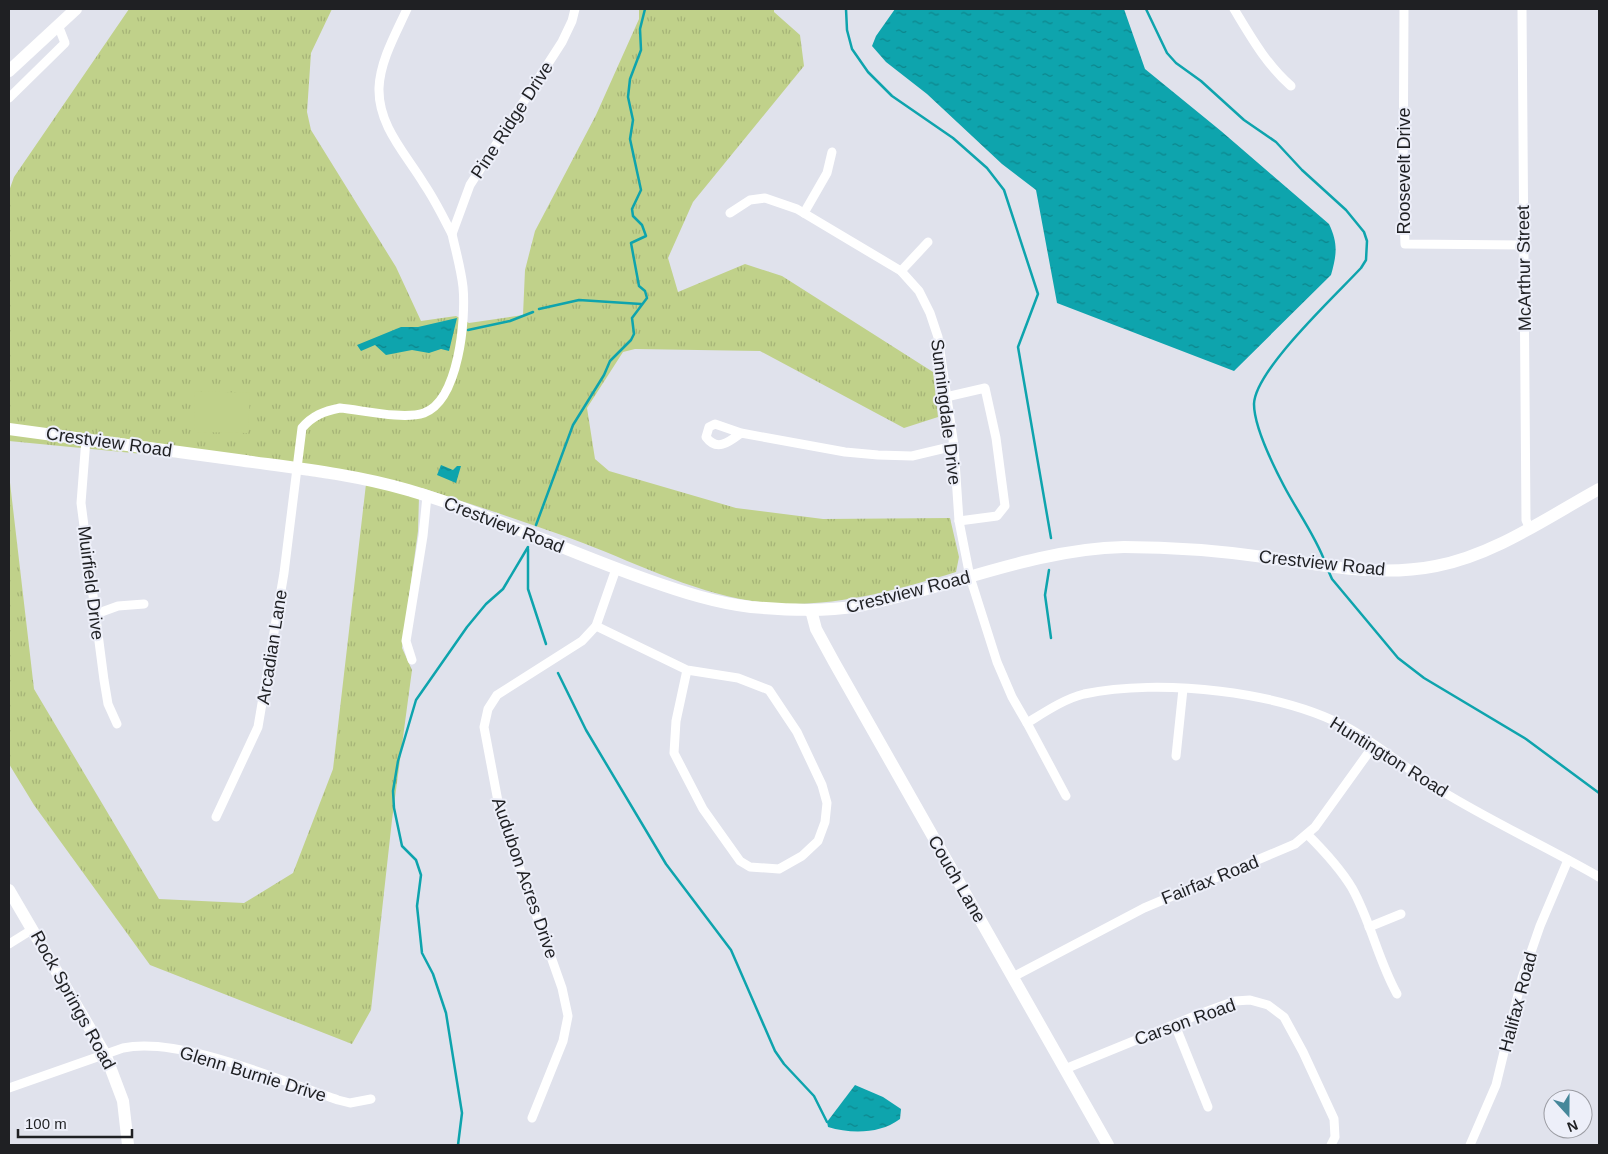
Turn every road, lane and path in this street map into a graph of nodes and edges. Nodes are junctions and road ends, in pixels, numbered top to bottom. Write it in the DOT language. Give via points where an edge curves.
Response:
graph roads {
  1 [pos="76,9"];
  2 [pos="407,9"];
  3 [pos="575,9"];
  4 [pos="1234,9"];
  5 [pos="1404,9"];
  6 [pos="1522,9"];
  7 [pos="58,24"];
  8 [pos="9,71"];
  9 [pos="1291,86"];
  10 [pos="9,98"];
  11 [pos="832,152"];
  12 [pos="730,213"];
  13 [pos="804,213"];
  14 [pos="452,234"];
  15 [pos="928,242"];
  16 [pos="1523,244"];
  17 [pos="901,271"];
  18 [pos="946,397"];
  19 [pos="9,429"];
  20 [pos="741,433"];
  21 [pos="86,439"];
  22 [pos="954,446"];
  23 [pos="296,468"];
  24 [pos="1599,489"];
  25 [pos="427,496"];
  26 [pos="959,521"];
  27 [pos="1529,527"];
  28 [pos="616,569"];
  29 [pos="970,577"];
  30 [pos="144,604"];
  31 [pos="811,610"];
  32 [pos="96,614"];
  33 [pos="596,626"];
  34 [pos="412,660"];
  35 [pos="687,670"];
  36 [pos="1183,688"];
  37 [pos="1028,723"];
  38 [pos="117,724"];
  39 [pos="1374,745"];
  40 [pos="1176,756"];
  41 [pos="1066,796"];
  42 [pos="216,817"];
  43 [pos="1308,834"];
  44 [pos="1568,860"];
  45 [pos="1599,877"];
  46 [pos="9,890"];
  47 [pos="1400,914"];
  48 [pos="1369,927"];
  49 [pos="33,929"];
  50 [pos="9,944"];
  51 [pos="1013,977"];
  52 [pos="1396,994"];
  53 [pos="1175,1025"];
  54 [pos="106,1056"];
  55 [pos="1065,1068"];
  56 [pos="9,1088"];
  57 [pos="371,1099"];
  58 [pos="1208,1107"];
  59 [pos="532,1118"];
  60 [pos="128,1145"];
  61 [pos="1108,1145"];
  62 [pos="1332,1145"];
  63 [pos="1470,1145"];
  1 -- 7 [label="street"];
  2 -- 14 [label="street" via="383,68 380,104 389,129 436,202"];
  3 -- 14 [label="street, Pine Ridge Drive" via="562,42 470,185"];
  4 -- 9 [label="street" via="1260,52"];
  5 -- 16 [label="street, Roosevelt Drive" via="1405,244"];
  6 -- 16 [label="street, McArthur Street"];
  7 -- 8 [label="street"];
  7 -- 10 [label="street" via="65,43"];
  11 -- 13 [label="street" via="827,173"];
  12 -- 13 [label="street, Sunningdale Drive" via="750,200 765,198"];
  13 -- 17 [label="street, Sunningdale Drive"];
  14 -- 23 [label="street" via="463,287 464,313 457,360 443,396 432,409 419,414 340,408 318,414 302,428"];
  15 -- 17 [label="street"];
  16 -- 27 [label="street, McArthur Street" via="1525,500"];
  17 -- 18 [label="street, Sunningdale Drive" via="919,291 930,313 938,337"];
  18 -- 22 [label="street, Sunningdale Drive"];
  18 -- 26 [label="street" via="985,388 1005,506 996,516"];
  19 -- 21 [label="street, Crestview Road"];
  20 -- 22 [label="street" via="878,455 912,456"];
  21 -- 23 [label="street, Crestview Road"];
  21 -- 32 [label="street, Muirfield Drive" via="81,503"];
  22 -- 26 [label="street, Sunningdale Drive"];
  23 -- 25 [label="street, Crestview Road" via="362,478"];
  23 -- 42 [label="street, Arcadian Lane" via="284,573 258,727"];
  24 -- 27 [label="street, Crestview Road"];
  25 -- 28 [label="street, Crestview Road"];
  25 -- 34 [label="street" via="406,641"];
  26 -- 29 [label="street, Sunningdale Drive"];
  27 -- 29 [label="street, Crestview Road" via="1472,556 1413,570 1339,567 1187,548 1117,547 1066,553"];
  28 -- 31 [label="street, Crestview Road" via="695,596 747,606"];
  28 -- 33 [label="street, Audubon Acres Drive"];
  29 -- 31 [label="street, Crestview Road" via="880,601"];
  29 -- 37 [label="street" via="997,662 1012,698"];
  30 -- 32 [label="street" via="118,606"];
  31 -- 51 [label="street, Couch Lane" via="816,629 834,662"];
  32 -- 38 [label="street, Muirfield Drive" via="108,704"];
  33 -- 35 [label="street"];
  33 -- 59 [label="street, Audubon Acres Drive" via="582,641 497,695 488,709 484,727 500,812 562,988 568,1016 562,1041"];
  35 -- 35 [label="street" via="738,678 769,690 797,732 822,785 827,802 825,822 818,841 802,856 779,869 750,867 740,861 704,809 674,753 676,721"];
  36 -- 37 [label="street, Huntington Road" via="1118,689 1084,694"];
  36 -- 39 [label="street, Huntington Road" via="1282,702 1336,722"];
  36 -- 40 [label="street"];
  37 -- 41 [label="street"];
  39 -- 43 [label="street, Fairfax Road" via="1332,806"];
  39 -- 44 [label="street, Huntington Road" via="1440,790"];
  43 -- 48 [label="street" via="1352,888"];
  43 -- 51 [label="street, Fairfax Road" via="1286,848 1112,923"];
  44 -- 45 [label="street, Huntington Road"];
  44 -- 63 [label="street, Halifax Road" via="1522,978 1496,1085"];
  46 -- 49 [label="street, Rock Springs Road"];
  47 -- 48 [label="street"];
  48 -- 52 [label="street"];
  49 -- 50 [label="street"];
  49 -- 54 [label="street, Rock Springs Road"];
  51 -- 55 [label="street, Couch Lane"];
  53 -- 55 [label="street, Carson Road"];
  53 -- 58 [label="street"];
  53 -- 62 [label="street, Carson Road" via="1235,1000 1268,1005 1284,1017 1304,1052 1334,1119"];
  54 -- 56 [label="street, Glenn Burnie Drive"];
  54 -- 57 [label="street, Glenn Burnie Drive" via="139,1045 171,1048 226,1062 338,1100 350,1103"];
  54 -- 60 [label="street, Rock Springs Road" via="123,1101"];
  55 -- 61 [label="street, Couch Lane"];
}
